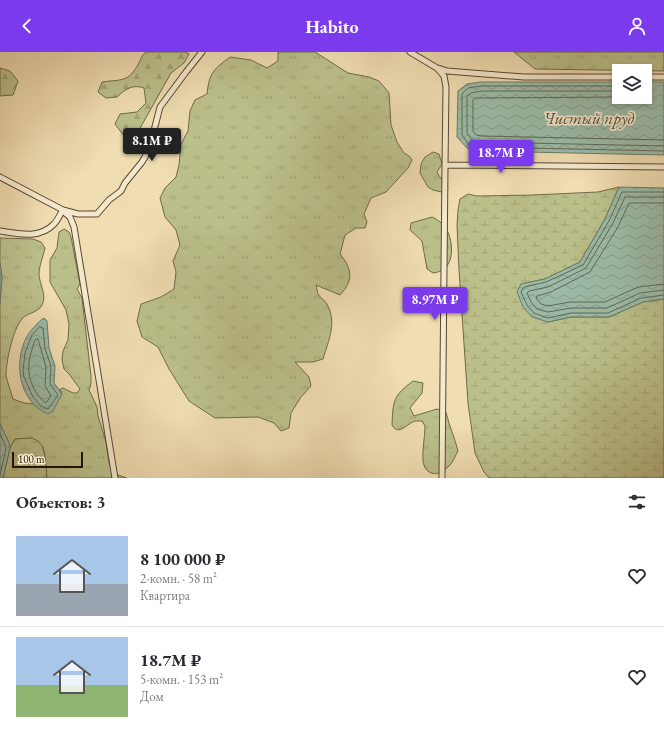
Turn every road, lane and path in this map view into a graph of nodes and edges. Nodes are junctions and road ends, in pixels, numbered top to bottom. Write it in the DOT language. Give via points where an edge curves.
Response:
graph roads {
  1 [pos="202,52"];
  2 [pos="410,52"];
  3 [pos="437,68"];
  4 [pos="612,77"];
  5 [pos="652,77"];
  6 [pos="664,77"];
  7 [pos="446,165"];
  8 [pos="664,167"];
  9 [pos="0,177"];
  10 [pos="63,210"];
  11 [pos="0,231"];
  12 [pos="115,478"];
  13 [pos="442,478"];
  1 -- 10 [label="street" via="160,107 149,150 121,191 97,214 78,214"];
  2 -- 3 [label="street"];
  3 -- 4 [label="street" via="524,77"];
  3 -- 7 [label="street" via="444,76 446,87"];
  5 -- 6 [label="street"];
  7 -- 8 [label="street"];
  7 -- 13 [label="street"];
  9 -- 10 [label="street"];
  10 -- 11 [label="street" via="55,223 43,232 27,235"];
  10 -- 12 [label="street" via="70,217 74,227"];
}
